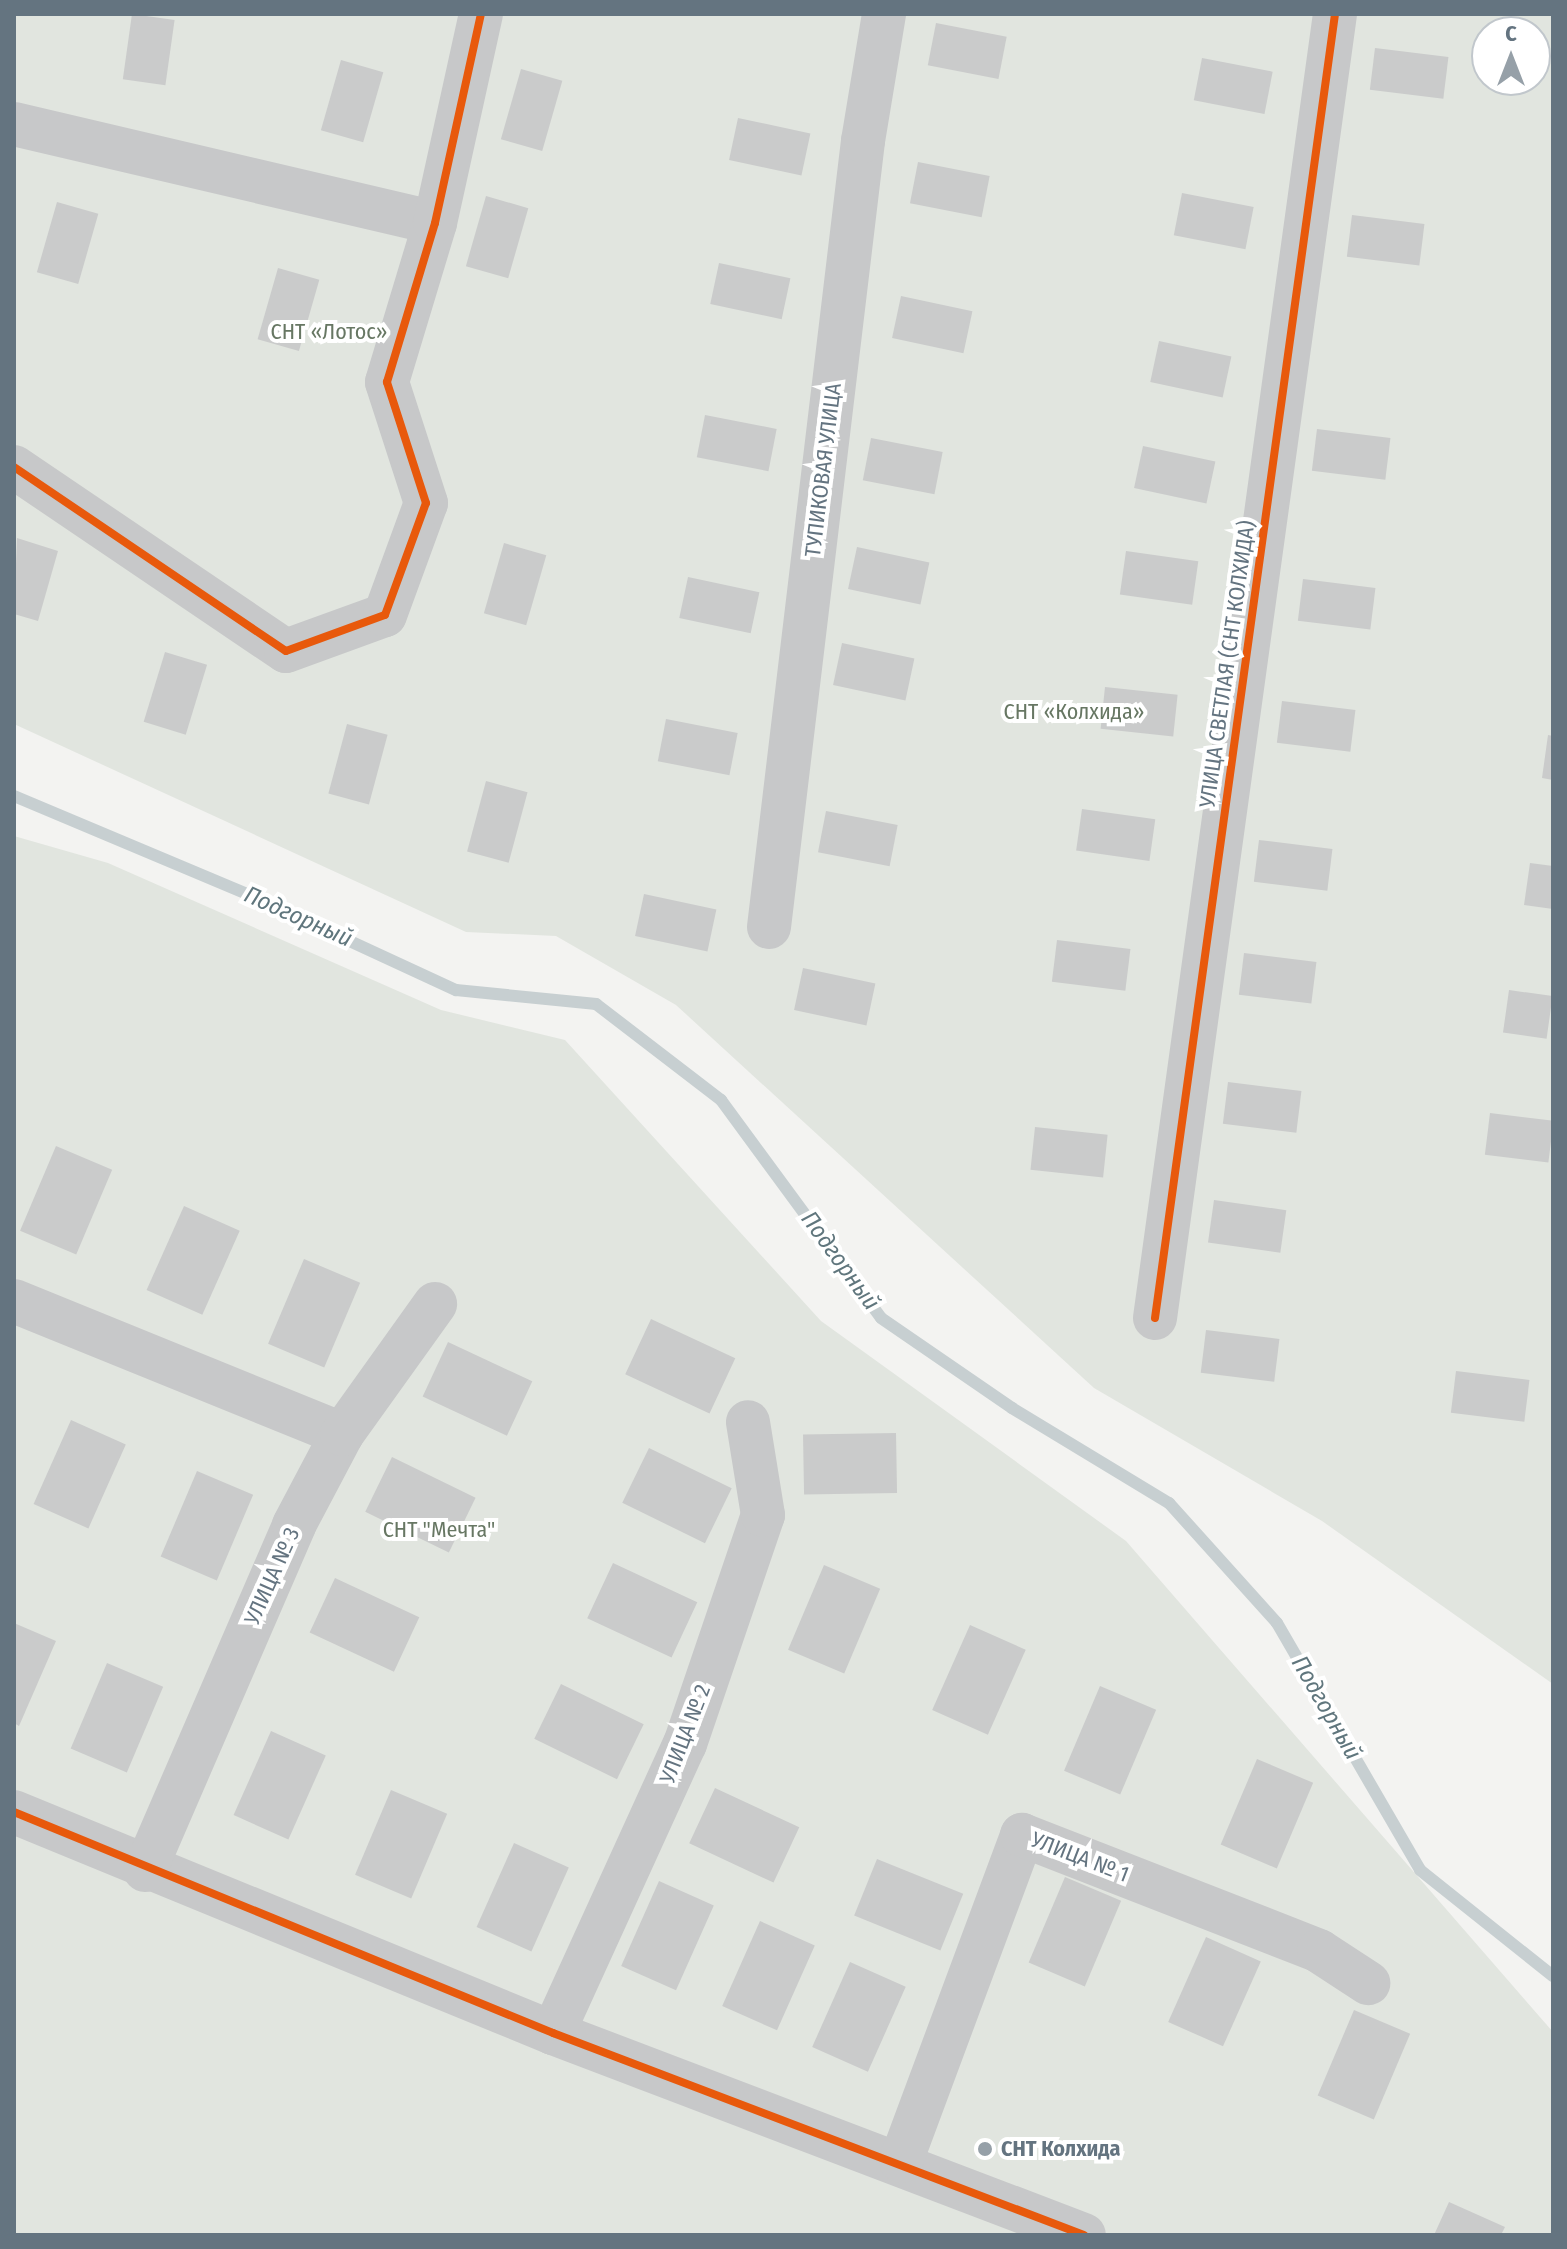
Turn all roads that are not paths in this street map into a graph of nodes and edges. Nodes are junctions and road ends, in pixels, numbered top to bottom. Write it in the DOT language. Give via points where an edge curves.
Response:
graph roads {
  1 [pos="481,14"];
  2 [pos="884,14"];
  3 [pos="1335,14"];
  4 [pos="14,124"];
  5 [pos="435,223"];
  6 [pos="14,467"];
  7 [pos="769,927"];
  8 [pos="14,1301"];
  9 [pos="435,1304"];
  10 [pos="1155,1318"];
  11 [pos="748,1422"];
  12 [pos="342,1434"];
  13 [pos="14,1812"];
  14 [pos="145,1870"];
  15 [pos="1368,1983"];
  16 [pos="553,2033"];
  17 [pos="901,2161"];
  18 [pos="1084,2235"];
  1 -- 5 [label="street"];
  2 -- 7 [label="street, ТУПИКОВАЯ УЛИЦА" via="863,141"];
  3 -- 10 [label="street, УЛИЦА СВЕТЛАЯ (СНТ КОЛХИДА)"];
  4 -- 5 [label="street"];
  5 -- 6 [label="street" via="387,382 426,503 385,615 286,651"];
  8 -- 12 [label="street"];
  9 -- 12 [label="street, УЛИЦА № 3"];
  11 -- 16 [label="street, УЛИЦА № 2" via="763,1515 685,1744"];
  12 -- 14 [label="street, УЛИЦА № 3" via="294,1525"];
  13 -- 14 [label="street"];
  14 -- 16 [label="street"];
  15 -- 17 [label="street, УЛИЦА № 1" via="1319,1951 1022,1835"];
  16 -- 17 [label="street"];
  17 -- 18 [label="street"];
}
